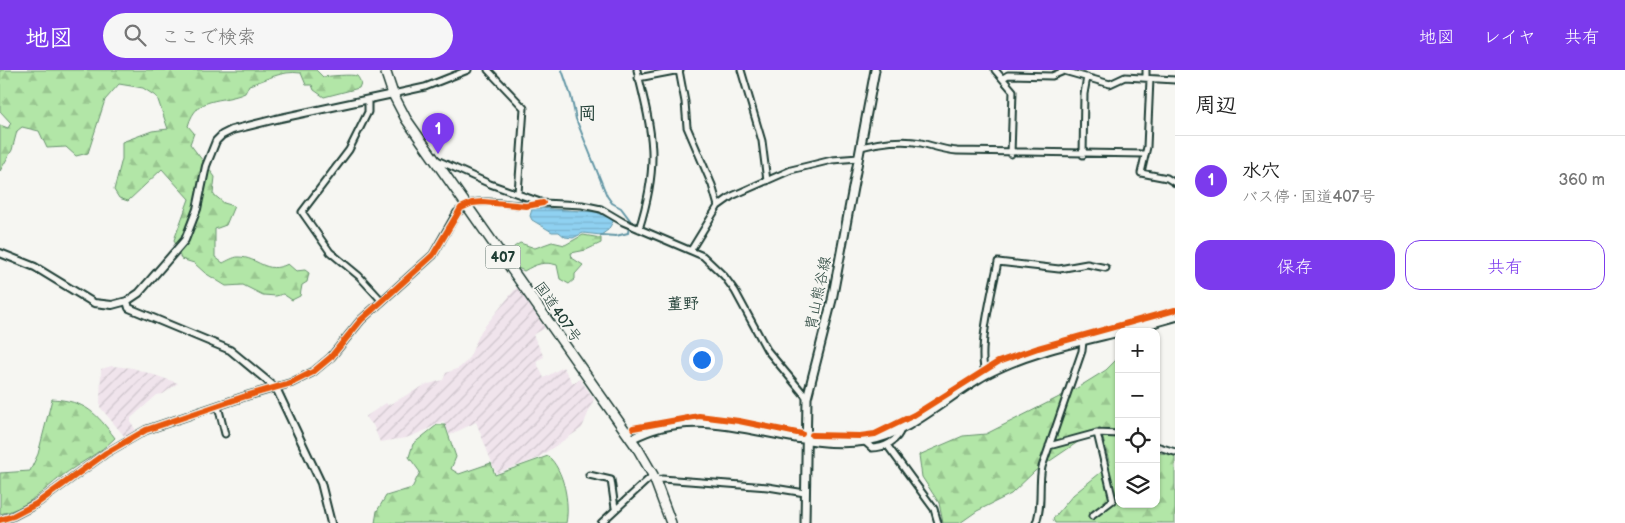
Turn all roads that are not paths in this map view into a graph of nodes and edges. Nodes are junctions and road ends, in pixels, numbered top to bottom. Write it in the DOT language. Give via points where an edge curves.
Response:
graph roads {
  1 [pos="385,70"];
  2 [pos="468,70"];
  3 [pos="488,70"];
  4 [pos="636,70"];
  5 [pos="679,70"];
  6 [pos="741,70"];
  7 [pos="875,70"];
  8 [pos="995,70"];
  9 [pos="1146,70"];
  10 [pos="1087,77"];
  11 [pos="638,78"];
  12 [pos="1003,78"];
  13 [pos="1148,78"];
  14 [pos="1175,80"];
  15 [pos="393,94"];
  16 [pos="368,100"];
  17 [pos="861,147"];
  18 [pos="1011,154"];
  19 [pos="1083,154"];
  20 [pos="1144,154"];
  21 [pos="432,158"];
  22 [pos="858,158"];
  23 [pos="766,181"];
  24 [pos="1175,183"];
  25 [pos="518,192"];
  26 [pos="543,203"];
  27 [pos="466,206"];
  28 [pos="718,206"];
  29 [pos="639,229"];
  30 [pos="691,250"];
  31 [pos="0,253"];
  32 [pos="1106,268"];
  33 [pos="127,301"];
  34 [pos="382,301"];
  35 [pos="1175,317"];
  36 [pos="1135,328"];
  37 [pos="1115,333"];
  38 [pos="1083,341"];
  39 [pos="986,374"];
  40 [pos="276,388"];
  41 [pos="807,398"];
  42 [pos="218,406"];
  43 [pos="901,429"];
  44 [pos="1097,433"];
  45 [pos="225,434"];
  46 [pos="1115,434"];
  47 [pos="631,439"];
  48 [pos="807,440"];
  49 [pos="864,441"];
  50 [pos="887,445"];
  51 [pos="1050,446"];
  52 [pos="1160,447"];
  53 [pos="1175,452"];
  54 [pos="589,475"];
  55 [pos="654,478"];
  56 [pos="806,493"];
  57 [pos="615,508"];
  58 [pos="1092,516"];
  59 [pos="0,520"];
  60 [pos="330,523"];
  61 [pos="601,523"];
  62 [pos="671,523"];
  63 [pos="804,523"];
  64 [pos="938,523"];
  65 [pos="1036,523"];
  1 -- 15 [label="highway, 国道407号 / 407"];
  2 -- 15 [label="street" via="425,87"];
  3 -- 25 [label="street" via="524,108"];
  4 -- 11 [label="street"];
  5 -- 11 [label="street"];
  5 -- 28 [label="street" via="687,127"];
  6 -- 23 [label="street" via="762,141"];
  7 -- 17 [label="main road, 胄山熊谷線"];
  8 -- 12 [label="street"];
  9 -- 13 [label="street"];
  10 -- 12 [label="street" via="1064,71 1052,76 1008,75"];
  10 -- 13 [label="street" via="1110,84 1121,78"];
  10 -- 19 [label="street"];
  11 -- 29 [label="street" via="653,149 651,181"];
  12 -- 18 [label="street" via="1013,91"];
  13 -- 14 [label="street"];
  13 -- 20 [label="street" via="1148,147"];
  15 -- 16 [label="street"];
  15 -- 21 [label="highway, 国道407号 / 407"];
  16 -- 33 [label="street" via="276,119 222,135 216,141 206,166 197,209 185,240 139,293"];
  16 -- 34 [label="street" via="367,116 349,150 302,212 330,252"];
  17 -- 18 [label="street" via="887,142 920,143 957,151"];
  17 -- 22 [label="main road, 胄山熊谷線"];
  18 -- 19 [label="street"];
  19 -- 20 [label="street"];
  20 -- 24 [label="street" via="1141,173 1167,178"];
  21 -- 25 [label="street" via="490,184"];
  21 -- 27 [label="highway, 国道407号 / 407"];
  22 -- 23 [label="street" via="810,164"];
  22 -- 41 [label="main road, 胄山熊谷線" via="832,300"];
  23 -- 28 [label="street"];
  25 -- 26 [label="street"];
  26 -- 27 [label="street" via="526,206 483,202"];
  26 -- 29 [label="street" via="590,206"];
  27 -- 34 [label="street" via="457,213 433,255"];
  27 -- 47 [label="highway, 国道407号 / 407"];
  28 -- 30 [label="street"];
  29 -- 30 [label="street"];
  30 -- 41 [label="street" via="724,276 767,350"];
  31 -- 33 [label="street" via="35,267 94,303 112,305"];
  32 -- 39 [label="street" via="1087,264 1059,269 998,262 984,338"];
  33 -- 40 [label="street" via="130,308 230,350"];
  34 -- 40 [label="street" via="321,366 301,379"];
  35 -- 36 [label="main road"];
  37 -- 38 [label="main road"];
  38 -- 39 [label="main road" via="1022,359"];
  38 -- 51 [label="street"];
  39 -- 43 [label="main road"];
  40 -- 42 [label="street"];
  40 -- 60 [label="street" via="321,483"];
  41 -- 48 [label="main road, 胄山熊谷線"];
  42 -- 45 [label="street"];
  42 -- 59 [label="street" via="146,430 106,453 36,504"];
  43 -- 49 [label="main road"];
  43 -- 50 [label="street"];
  44 -- 46 [label="street"];
  44 -- 51 [label="street"];
  44 -- 58 [label="street" via="1113,500"];
  47 -- 48 [label="main road" via="657,428 701,422"];
  47 -- 55 [label="highway, 国道407号 / 407"];
  48 -- 49 [label="main road"];
  48 -- 56 [label="main road, 胄山熊谷線"];
  49 -- 50 [label="street" via="872,448"];
  50 -- 64 [label="street" via="934,509"];
  51 -- 65 [label="street" via="1038,485 1041,505"];
  52 -- 53 [label="street"];
  54 -- 57 [label="street" via="611,480"];
  55 -- 56 [label="street"];
  55 -- 57 [label="street"];
  55 -- 62 [label="highway, 国道407号 / 407"];
  56 -- 63 [label="main road, 胄山熊谷線"];
  57 -- 61 [label="street"];
}
